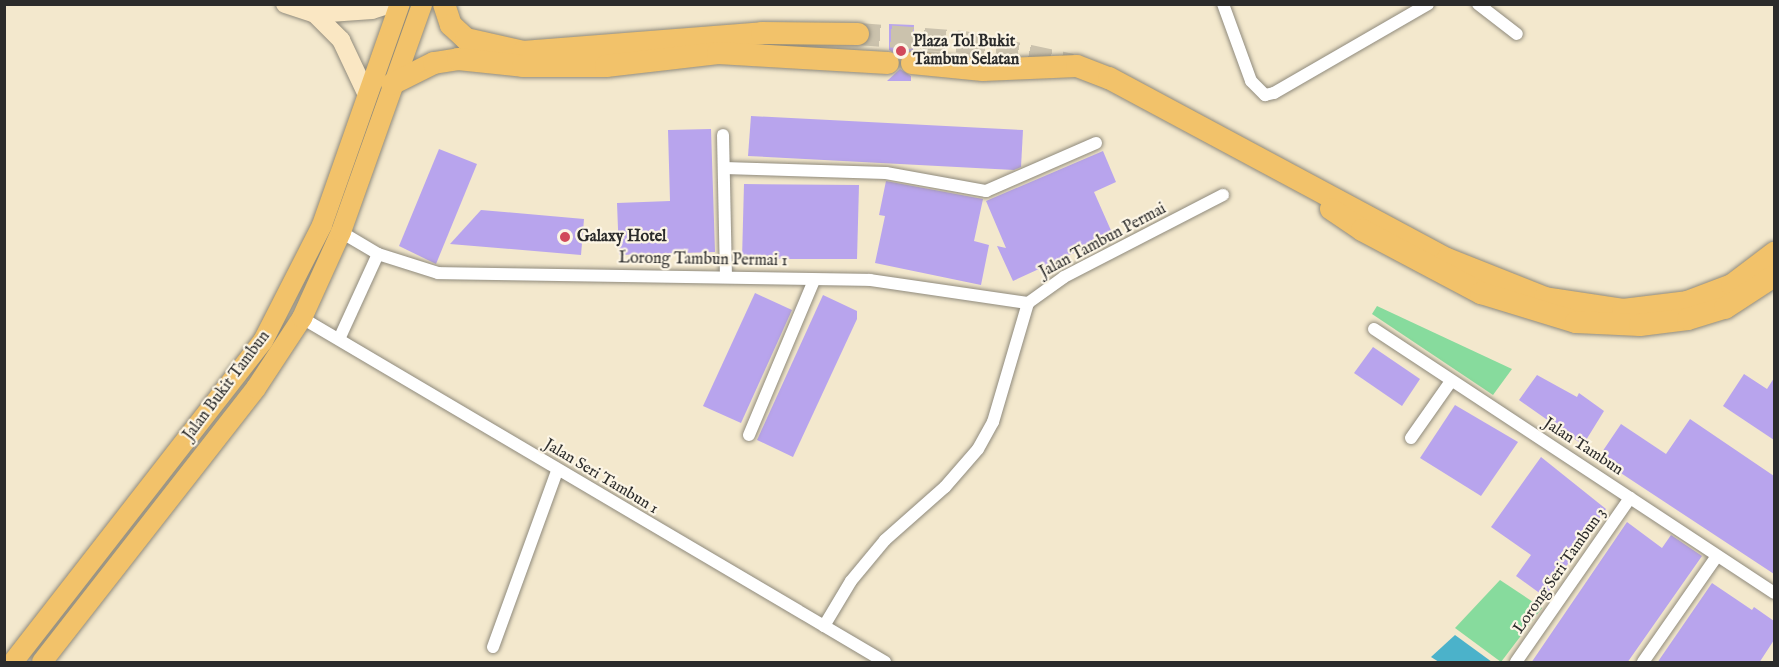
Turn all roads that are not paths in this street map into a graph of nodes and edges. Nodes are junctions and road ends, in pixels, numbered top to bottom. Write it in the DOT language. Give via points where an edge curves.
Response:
graph roads {
  1 [pos="285,4"];
  2 [pos="390,4"];
  3 [pos="400,4"];
  4 [pos="422,4"];
  5 [pos="444,4"];
  6 [pos="1223,4"];
  7 [pos="1428,4"];
  8 [pos="1478,4"];
  9 [pos="315,14"];
  10 [pos="858,34"];
  11 [pos="1517,34"];
  12 [pos="888,63"];
  13 [pos="912,63"];
  14 [pos="392,84"];
  15 [pos="367,95"];
  16 [pos="723,135"];
  17 [pos="1096,143"];
  18 [pos="1260,161"];
  19 [pos="724,168"];
  20 [pos="1222,195"];
  21 [pos="341,232"];
  22 [pos="1774,253"];
  23 [pos="378,254"];
  24 [pos="726,276"];
  25 [pos="1774,276"];
  26 [pos="814,280"];
  27 [pos="1028,303"];
  28 [pos="302,318"];
  29 [pos="1374,329"];
  30 [pos="340,337"];
  31 [pos="1451,381"];
  32 [pos="749,435"];
  33 [pos="1411,438"];
  34 [pos="557,471"];
  35 [pos="1630,498"];
  36 [pos="109,538"];
  37 [pos="131,552"];
  38 [pos="1717,556"];
  39 [pos="1774,593"];
  40 [pos="824,626"];
  41 [pos="492,647"];
  42 [pos="13,663"];
  43 [pos="42,663"];
  44 [pos="885,663"];
  45 [pos="1516,663"];
  46 [pos="1643,663"];
  1 -- 9 [label="main road"];
  2 -- 9 [label="main road" via="372,10"];
  3 -- 15 [label="main road, Jalan Bukit Tambun"];
  4 -- 14 [label="main road, Jalan Bukit Tambun"];
  5 -- 10 [label="highway" via="451,25 466,39 523,52 762,33"];
  6 -- 7 [label="street" via="1251,81 1265,94 1274,93"];
  8 -- 11 [label="street"];
  9 -- 15 [label="main road" via="341,40"];
  12 -- 14 [label="highway" via="718,53 606,66 523,66 458,59 434,63"];
  13 -- 18 [label="highway" via="983,70 1077,66 1141,94"];
  14 -- 21 [label="main road, Jalan Bukit Tambun"];
  15 -- 36 [label="main road, Jalan Bukit Tambun" via="322,225 263,341"];
  16 -- 19 [label="street"];
  17 -- 19 [label="street" via="986,191 886,173"];
  18 -- 22 [label="highway" via="1476,272 1518,290 1573,304 1623,310 1687,302 1732,285"];
  18 -- 25 [label="highway" via="1362,230 1421,263 1480,293 1576,322 1640,326 1688,319 1725,308"];
  19 -- 24 [label="street"];
  20 -- 27 [label="street, Jalan Tambun Permai" via="1064,277"];
  21 -- 23 [label="street, Lorong Tambun Permai 1"];
  21 -- 28 [label="main road, Jalan Bukit Tambun"];
  23 -- 24 [label="street, Lorong Tambun Permai 1" via="438,273"];
  23 -- 30 [label="street"];
  24 -- 26 [label="street, Lorong Tambun Permai 1"];
  26 -- 27 [label="street, Lorong Tambun Permai 1" via="870,280"];
  26 -- 32 [label="street"];
  27 -- 40 [label="street" via="993,422 978,449 945,487 885,540 851,581"];
  28 -- 30 [label="street, Jalan Seri Tambun 1"];
  28 -- 37 [label="main road, Jalan Bukit Tambun" via="256,388"];
  29 -- 31 [label="street, Jalan Tambun"];
  30 -- 34 [label="street, Jalan Seri Tambun 1"];
  31 -- 33 [label="street"];
  31 -- 35 [label="street, Jalan Tambun"];
  34 -- 40 [label="street, Jalan Seri Tambun 1"];
  34 -- 41 [label="street"];
  35 -- 38 [label="street, Jalan Tambun"];
  35 -- 45 [label="street, Lorong Seri Tambun 3"];
  36 -- 37 [label="main road" via="114,557"];
  36 -- 42 [label="main road, Jalan Bukit Tambun"];
  37 -- 43 [label="main road, Jalan Bukit Tambun"];
  38 -- 39 [label="street, Jalan Tambun"];
  38 -- 46 [label="street"];
  40 -- 44 [label="street, Jalan Seri Tambun 1"];
}
